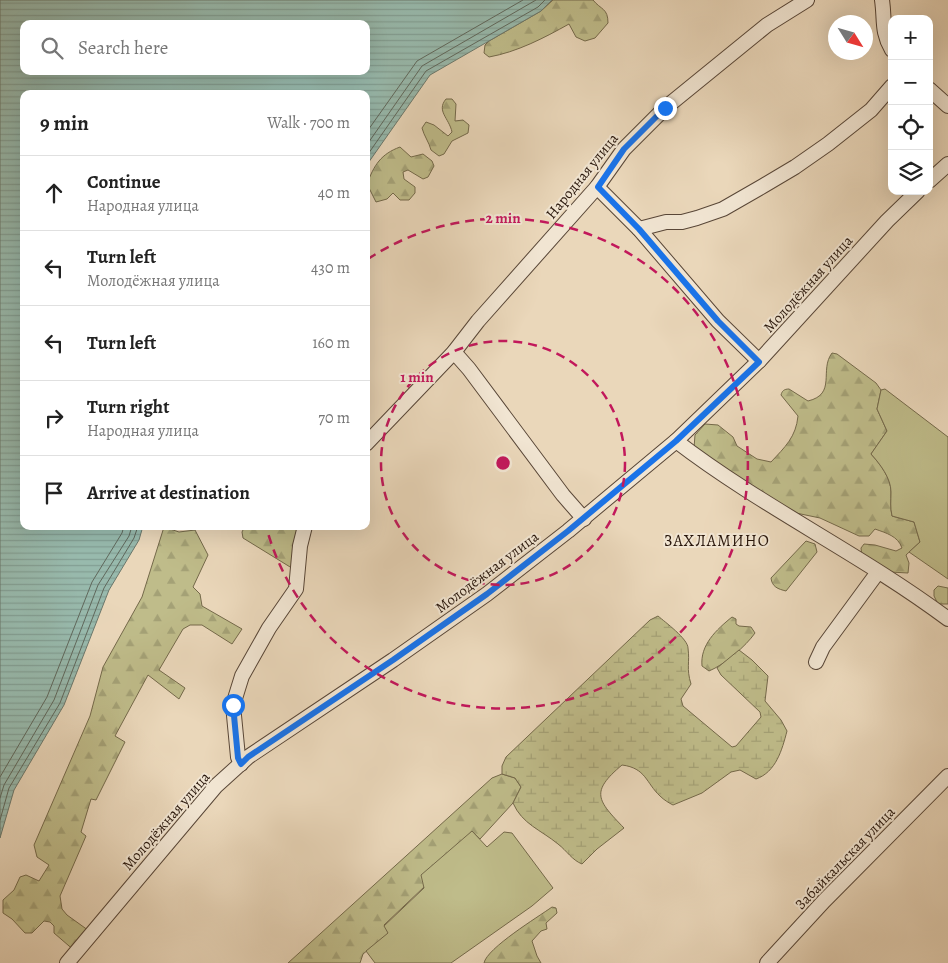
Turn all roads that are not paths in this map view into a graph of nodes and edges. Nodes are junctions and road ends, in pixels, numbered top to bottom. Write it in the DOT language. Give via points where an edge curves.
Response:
graph roads {
  1 [pos="807,0"];
  2 [pos="882,0"];
  3 [pos="888,43"];
  4 [pos="888,91"];
  5 [pos="933,93"];
  6 [pos="948,106"];
  7 [pos="948,164"];
  8 [pos="933,177"];
  9 [pos="598,187"];
  10 [pos="914,195"];
  11 [pos="639,229"];
  12 [pos="454,352"];
  13 [pos="759,362"];
  14 [pos="370,440"];
  15 [pos="676,441"];
  16 [pos="584,518"];
  17 [pos="303,530"];
  18 [pos="878,572"];
  19 [pos="948,619"];
  20 [pos="816,662"];
  21 [pos="241,764"];
  22 [pos="948,776"];
  23 [pos="68,963"];
  24 [pos="767,963"];
  1 -- 9 [label="street, Народная улица" via="767,25 665,108 624,149"];
  2 -- 3 [label="street"];
  4 -- 11 [label="street" via="871,110 828,144 723,209 682,222 666,222"];
  5 -- 6 [label="street"];
  7 -- 8 [label="street"];
  9 -- 11 [label="street"];
  9 -- 12 [label="street, Народная улица" via="478,320"];
  10 -- 13 [label="street, Молодёжная улица"];
  11 -- 13 [label="street" via="718,321"];
  12 -- 14 [label="street, Народная улица"];
  12 -- 16 [label="street"];
  13 -- 15 [label="street, Молодёжная улица"];
  15 -- 16 [label="street, Молодёжная улица"];
  15 -- 18 [label="street" via="742,488"];
  16 -- 21 [label="street, Молодёжная улица" via="487,594"];
  17 -- 21 [label="street" via="296,589 242,676 233,705"];
  18 -- 19 [label="street"];
  18 -- 20 [label="street" via="823,647"];
  21 -- 23 [label="street, Молодёжная улица" via="216,786"];
  22 -- 24 [label="street, Забайкальская улица"];
}
